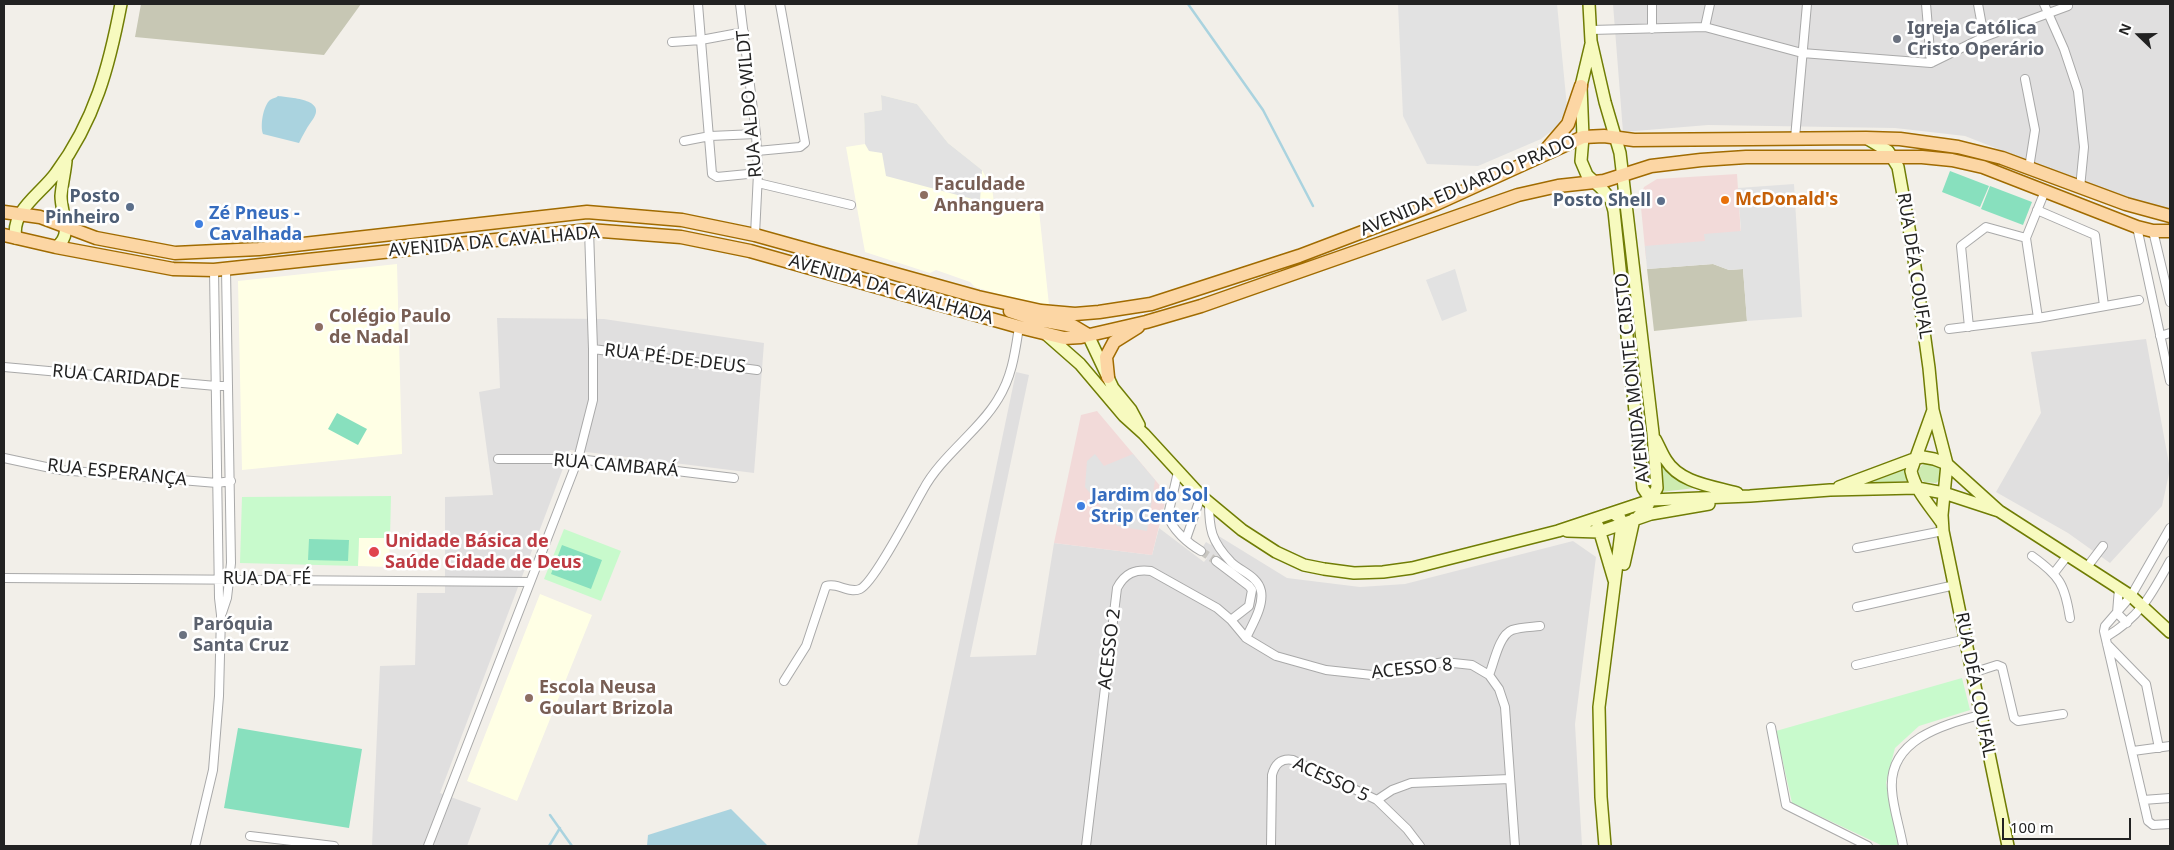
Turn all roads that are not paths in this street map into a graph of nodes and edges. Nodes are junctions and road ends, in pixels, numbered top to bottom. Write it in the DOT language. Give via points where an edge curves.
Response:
graph roads {
  1 [pos="121,4"];
  2 [pos="698,4"];
  3 [pos="740,4"];
  4 [pos="780,4"];
  5 [pos="1588,4"];
  6 [pos="1652,4"];
  7 [pos="1710,4"];
  8 [pos="1807,4"];
  9 [pos="1926,4"];
  10 [pos="1978,4"];
  11 [pos="2044,4"];
  12 [pos="2068,5"];
  13 [pos="2049,13"];
  14 [pos="1705,27"];
  15 [pos="1652,29"];
  16 [pos="744,32"];
  17 [pos="1591,36"];
  18 [pos="1984,37"];
  19 [pos="701,40"];
  20 [pos="672,42"];
  21 [pos="1802,53"];
  22 [pos="1931,63"];
  23 [pos="2025,79"];
  24 [pos="1581,86"];
  25 [pos="756,134"];
  26 [pos="710,136"];
  27 [pos="1583,137"];
  28 [pos="1615,138"];
  29 [pos="1795,138"];
  30 [pos="1866,138"];
  31 [pos="684,141"];
  32 [pos="757,150"];
  33 [pos="1542,154"];
  34 [pos="67,157"];
  35 [pos="1893,157"];
  36 [pos="2029,168"];
  37 [pos="758,173"];
  38 [pos="1622,174"];
  39 [pos="1592,182"];
  40 [pos="758,183"];
  41 [pos="2080,188"];
  42 [pos="2045,191"];
  43 [pos="851,205"];
  44 [pos="2038,207"];
  45 [pos="4,212"];
  46 [pos="19,214"];
  47 [pos="2170,216"];
  48 [pos="66,226"];
  49 [pos="2137,227"];
  50 [pos="589,230"];
  51 [pos="2154,231"];
  52 [pos="2170,231"];
  53 [pos="754,235"];
  54 [pos="10,236"];
  55 [pos="2026,238"];
  56 [pos="56,247"];
  57 [pos="813,268"];
  58 [pos="874,268"];
  59 [pos="220,269"];
  60 [pos="956,291"];
  61 [pos="900,292"];
  62 [pos="978,297"];
  63 [pos="2139,300"];
  64 [pos="2170,302"];
  65 [pos="2104,306"];
  66 [pos="2038,318"];
  67 [pos="1146,322"];
  68 [pos="1018,327"];
  69 [pos="1969,327"];
  70 [pos="1949,329"];
  71 [pos="2170,333"];
  72 [pos="1047,335"];
  73 [pos="1088,335"];
  74 [pos="2160,336"];
  75 [pos="594,349"];
  76 [pos="4,367"];
  77 [pos="757,370"];
  78 [pos="1108,377"];
  79 [pos="2170,381"];
  80 [pos="216,386"];
  81 [pos="228,386"];
  82 [pos="1932,410"];
  83 [pos="1653,433"];
  84 [pos="1144,434"];
  85 [pos="4,458"];
  86 [pos="498,459"];
  87 [pos="578,459"];
  88 [pos="1914,459"];
  89 [pos="1947,464"];
  90 [pos="1178,472"];
  91 [pos="734,478"];
  92 [pos="231,481"];
  93 [pos="217,483"];
  94 [pos="1918,488"];
  95 [pos="1830,490"];
  96 [pos="1944,493"];
  97 [pos="1750,496"];
  98 [pos="1205,499"];
  99 [pos="1651,500"];
  100 [pos="1970,501"];
  101 [pos="1705,504"];
  102 [pos="1999,511"];
  103 [pos="1613,513"];
  104 [pos="1598,518"];
  105 [pos="1635,518"];
  106 [pos="1943,523"];
  107 [pos="1622,524"];
  108 [pos="2170,528"];
  109 [pos="1558,531"];
  110 [pos="1599,532"];
  111 [pos="1186,539"];
  112 [pos="2103,546"];
  113 [pos="1857,548"];
  114 [pos="1201,551"];
  115 [pos="2068,555"];
  116 [pos="2032,556"];
  117 [pos="1216,560"];
  118 [pos="2170,561"];
  119 [pos="2088,567"];
  120 [pos="2054,573"];
  121 [pos="4,578"];
  122 [pos="218,579"];
  123 [pos="231,579"];
  124 [pos="530,582"];
  125 [pos="1615,584"];
  126 [pos="1955,585"];
  127 [pos="2119,588"];
  128 [pos="2131,596"];
  129 [pos="2144,606"];
  130 [pos="1857,607"];
  131 [pos="2118,612"];
  132 [pos="221,615"];
  133 [pos="2070,618"];
  134 [pos="1231,620"];
  135 [pos="2127,623"];
  136 [pos="1540,626"];
  137 [pos="2170,632"];
  138 [pos="1246,638"];
  139 [pos="1966,640"];
  140 [pos="2107,641"];
  141 [pos="1856,665"];
  142 [pos="1972,673"];
  143 [pos="1489,675"];
  144 [pos="784,682"];
  145 [pos="2063,714"];
  146 [pos="1980,715"];
  147 [pos="1771,727"];
  148 [pos="2170,746"];
  149 [pos="2160,748"];
  150 [pos="2133,751"];
  151 [pos="1510,779"];
  152 [pos="2170,798"];
  153 [pos="1377,800"];
  154 [pos="2144,800"];
  155 [pos="2170,824"];
  156 [pos="250,836"];
  157 [pos="195,846"];
  158 [pos="334,846"];
  159 [pos="428,846"];
  160 [pos="1086,846"];
  161 [pos="1271,846"];
  162 [pos="1420,846"];
  163 [pos="1516,846"];
  164 [pos="1605,846"];
  165 [pos="1868,846"];
  166 [pos="1903,846"];
  167 [pos="2008,846"];
  1 -- 34 [label="main road" via="102,87 83,131"];
  2 -- 19 [label="street"];
  3 -- 16 [label="street, RUA ALDO WILDT"];
  4 -- 32 [label="street" via="805,142 800,147"];
  5 -- 17 [label="main road, AVENIDA MONTE CRISTO"];
  6 -- 15 [label="street"];
  7 -- 14 [label="street"];
  8 -- 21 [label="street"];
  9 -- 22 [label="street"];
  10 -- 18 [label="street"];
  11 -- 13 [label="street"];
  12 -- 13 [label="street"];
  13 -- 18 [label="street"];
  13 -- 41 [label="street" via="2078,91 2084,148"];
  14 -- 15 [label="street"];
  14 -- 21 [label="street"];
  15 -- 17 [label="street"];
  16 -- 19 [label="street"];
  16 -- 25 [label="street, RUA ALDO WILDT"];
  17 -- 24 [label="main road, AVENIDA MONTE CRISTO"];
  17 -- 28 [label="main road, AVENIDA MONTE CRISTO"];
  18 -- 22 [label="street"];
  19 -- 20 [label="street"];
  19 -- 26 [label="street"];
  21 -- 22 [label="street"];
  21 -- 29 [label="street"];
  23 -- 36 [label="street" via="2035,130"];
  24 -- 27 [label="main road, AVENIDA MONTE CRISTO"];
  24 -- 33 [label="main road" via="1568,124"];
  25 -- 26 [label="street"];
  25 -- 32 [label="street, RUA ALDO WILDT"];
  26 -- 31 [label="street"];
  26 -- 37 [label="street" via="713,175"];
  27 -- 28 [label="main road, AVENIDA EDUARDO PRADO"];
  27 -- 33 [label="main road, AVENIDA EDUARDO PRADO"];
  27 -- 39 [label="main road, AVENIDA MONTE CRISTO" via="1581,161"];
  28 -- 29 [label="main road, AVENIDA EDUARDO PRADO"];
  28 -- 38 [label="main road, AVENIDA MONTE CRISTO"];
  29 -- 30 [label="main road, AVENIDA EDUARDO PRADO"];
  30 -- 35 [label="main road"];
  30 -- 36 [label="main road, AVENIDA EDUARDO PRADO" via="1958,147"];
  32 -- 37 [label="street, RUA ALDO WILDT"];
  33 -- 62 [label="main road, AVENIDA EDUARDO PRADO" via="1427,208 1298,256 1151,304 1099,312 1060,313"];
  34 -- 46 [label="main road"];
  34 -- 48 [label="main road" via="61,198"];
  35 -- 38 [label="main road, AVENIDA EDUARDO PRADO" via="1718,158 1652,166"];
  35 -- 42 [label="main road, AVENIDA EDUARDO PRADO" via="1968,163"];
  35 -- 82 [label="main road, RUA DÉA COUFAL" via="1898,166 1912,245 1930,368"];
  36 -- 41 [label="main road, AVENIDA EDUARDO PRADO"];
  37 -- 40 [label="street, RUA ALDO WILDT"];
  38 -- 39 [label="main road, AVENIDA EDUARDO PRADO"];
  38 -- 83 [label="main road, AVENIDA MONTE CRISTO"];
  39 -- 67 [label="main road, AVENIDA EDUARDO PRADO" via="1518,195 1201,306"];
  39 -- 99 [label="main road, AVENIDA MONTE CRISTO" via="1611,200 1614,211 1643,488"];
  40 -- 43 [label="street"];
  40 -- 53 [label="street, RUA ALDO WILDT"];
  41 -- 47 [label="main road, AVENIDA EDUARDO PRADO"];
  42 -- 44 [label="street"];
  42 -- 49 [label="main road, AVENIDA EDUARDO PRADO"];
  44 -- 55 [label="street"];
  44 -- 65 [label="street" via="2095,235"];
  45 -- 46 [label="main road, AVENIDA DA CAVALHADA"];
  46 -- 48 [label="main road, AVENIDA DA CAVALHADA"];
  46 -- 54 [label="main road"];
  48 -- 53 [label="main road, AVENIDA DA CAVALHADA" via="96,238 175,253 259,249 587,212 682,220"];
  48 -- 56 [label="main road" via="65,239"];
  49 -- 51 [label="main road, AVENIDA EDUARDO PRADO"];
  49 -- 74 [label="street"];
  50 -- 57 [label="main road, AVENIDA DA CAVALHADA" via="681,237"];
  50 -- 59 [label="main road, AVENIDA DA CAVALHADA"];
  50 -- 75 [label="street"];
  51 -- 52 [label="main road, AVENIDA EDUARDO PRADO"];
  51 -- 64 [label="street"];
  53 -- 58 [label="main road, AVENIDA DA CAVALHADA"];
  54 -- 56 [label="main road, AVENIDA DA CAVALHADA"];
  55 -- 66 [label="street"];
  55 -- 69 [label="street" via="1986,227 1960,246"];
  56 -- 59 [label="main road, AVENIDA DA CAVALHADA" via="173,269"];
  57 -- 58 [label="main road" via="859,275"];
  57 -- 61 [label="main road, AVENIDA DA CAVALHADA"];
  58 -- 60 [label="main road, AVENIDA DA CAVALHADA"];
  59 -- 80 [label="street"];
  59 -- 81 [label="street"];
  60 -- 61 [label="main road" via="905,283"];
  60 -- 62 [label="main road, AVENIDA DA CAVALHADA"];
  61 -- 68 [label="main road, AVENIDA DA CAVALHADA"];
  62 -- 73 [label="main road" via="1034,319 1073,326"];
  63 -- 65 [label="street"];
  65 -- 66 [label="street"];
  66 -- 69 [label="street"];
  67 -- 73 [label="main road, AVENIDA EDUARDO PRADO"];
  67 -- 78 [label="main road" via="1114,342 1106,357"];
  68 -- 72 [label="main road, AVENIDA DA CAVALHADA"];
  68 -- 144 [label="street" via="1015,357 997,401 924,487 882,563 864,586 855,590 826,586 806,646"];
  69 -- 70 [label="street"];
  71 -- 74 [label="street"];
  72 -- 73 [label="main road, AVENIDA EDUARDO PRADO" via="1064,338"];
  72 -- 84 [label="main road, AVENIDA DA CAVALHADA" via="1080,364 1124,416"];
  73 -- 78 [label="main road, AVENIDA DA CAVALHADA"];
  74 -- 79 [label="street"];
  75 -- 77 [label="street, RUA PÉ-DE-DEUS"];
  75 -- 87 [label="street" via="593,400"];
  76 -- 80 [label="street, RUA CARIDADE"];
  78 -- 84 [label="main road, AVENIDA DA CAVALHADA"];
  80 -- 81 [label="street, RUA CARIDADE"];
  80 -- 93 [label="street"];
  81 -- 92 [label="street"];
  82 -- 88 [label="main road, RUA DÉA COUFAL"];
  82 -- 89 [label="main road, RUA DÉA COUFAL"];
  83 -- 97 [label="main road" via="1666,461 1677,473 1694,482"];
  83 -- 99 [label="main road, AVENIDA MONTE CRISTO" via="1657,488"];
  84 -- 90 [label="main road, AVENIDA DA CAVALHADA"];
  85 -- 93 [label="street, RUA ESPERANÇA" via="60,470"];
  86 -- 87 [label="street, RUA CAMBARÁ"];
  87 -- 91 [label="street, RUA CAMBARÁ"];
  87 -- 124 [label="street"];
  88 -- 89 [label="main road, AVENIDA DA CAVALHADA" via="1934,459"];
  88 -- 94 [label="main road, RUA DÉA COUFAL" via="1911,471"];
  88 -- 95 [label="main road, AVENIDA DA CAVALHADA"];
  89 -- 96 [label="main road, RUA DÉA COUFAL"];
  89 -- 102 [label="main road, AVENIDA DA CAVALHADA"];
  90 -- 98 [label="main road, AVENIDA DA CAVALHADA"];
  90 -- 111 [label="street" via="1168,516"];
  92 -- 93 [label="street, RUA ESPERANÇA"];
  92 -- 123 [label="street"];
  93 -- 122 [label="street"];
  94 -- 95 [label="main road, AVENIDA DA CAVALHADA"];
  94 -- 96 [label="main road, AVENIDA DA CAVALHADA"];
  94 -- 106 [label="main road, RUA DÉA COUFAL"];
  95 -- 97 [label="main road, AVENIDA DA CAVALHADA"];
  96 -- 100 [label="main road, AVENIDA DA CAVALHADA"];
  96 -- 106 [label="main road, RUA DÉA COUFAL"];
  97 -- 99 [label="main road, AVENIDA DA CAVALHADA"];
  97 -- 101 [label="main road, AVENIDA DA CAVALHADA"];
  98 -- 109 [label="main road, AVENIDA DA CAVALHADA" via="1242,530 1276,552 1304,565 1354,573 1412,568"];
  98 -- 111 [label="street"];
  98 -- 138 [label="street" via="1212,536 1231,562 1250,575 1261,590 1260,604"];
  99 -- 101 [label="main road" via="1667,504"];
  99 -- 103 [label="main road, AVENIDA DA CAVALHADA"];
  99 -- 105 [label="main road"];
  100 -- 102 [label="main road, AVENIDA DA CAVALHADA"];
  100 -- 106 [label="main road" via="1958,503"];
  101 -- 105 [label="main road, AVENIDA DA CAVALHADA"];
  102 -- 115 [label="main road, AVENIDA DA CAVALHADA"];
  103 -- 104 [label="main road, AVENIDA DA CAVALHADA"];
  103 -- 107 [label="main road"];
  104 -- 109 [label="main road, AVENIDA DA CAVALHADA"];
  104 -- 110 [label="main road"];
  105 -- 107 [label="main road, AVENIDA DA CAVALHADA"];
  105 -- 125 [label="main road" via="1626,561"];
  106 -- 113 [label="street"];
  106 -- 126 [label="main road, RUA DÉA COUFAL"];
  107 -- 110 [label="main road, AVENIDA DA CAVALHADA"];
  107 -- 125 [label="main road"];
  108 -- 128 [label="street"];
  109 -- 110 [label="main road, AVENIDA DA CAVALHADA"];
  110 -- 125 [label="main road"];
  111 -- 114 [label="street"];
  112 -- 119 [label="street"];
  115 -- 119 [label="main road, AVENIDA DA CAVALHADA"];
  115 -- 120 [label="street"];
  116 -- 120 [label="street"];
  117 -- 134 [label="street" via="1252,590 1249,606"];
  118 -- 129 [label="street"];
  119 -- 127 [label="main road, AVENIDA DA CAVALHADA"];
  120 -- 133 [label="street" via="2066,592"];
  121 -- 122 [label="street, RUA DA FÉ"];
  122 -- 123 [label="street, RUA DA FÉ"];
  122 -- 132 [label="street"];
  123 -- 124 [label="street, RUA DA FÉ"];
  123 -- 132 [label="street"];
  124 -- 159 [label="street"];
  125 -- 164 [label="main road" via="1599,707"];
  126 -- 130 [label="street"];
  126 -- 139 [label="main road, RUA DÉA COUFAL"];
  127 -- 128 [label="main road, AVENIDA DA CAVALHADA"];
  127 -- 131 [label="street"];
  128 -- 129 [label="main road, AVENIDA DA CAVALHADA"];
  128 -- 131 [label="street"];
  129 -- 135 [label="street"];
  129 -- 137 [label="main road, AVENIDA DA CAVALHADA"];
  131 -- 135 [label="street"];
  131 -- 140 [label="street" via="2105,626"];
  132 -- 157 [label="street" via="213,770"];
  134 -- 138 [label="street, ACESSO 8"];
  134 -- 160 [label="street, ACESSO 2" via="1217,608 1152,571 1131,572 1122,578 1117,588"];
  135 -- 140 [label="street"];
  136 -- 143 [label="street" via="1514,629 1508,633"];
  138 -- 143 [label="street, ACESSO 8" via="1276,656 1326,670 1372,674 1444,662 1472,665"];
  139 -- 141 [label="street"];
  139 -- 142 [label="main road, RUA DÉA COUFAL"];
  140 -- 149 [label="street" via="2146,684"];
  140 -- 150 [label="street"];
  142 -- 145 [label="street" via="1997,665 2002,667 2014,718 2018,721"];
  142 -- 146 [label="main road, RUA DÉA COUFAL"];
  143 -- 151 [label="street" via="1499,689 1504,707"];
  146 -- 166 [label="street" via="1926,733 1898,760 1892,775 1892,790"];
  146 -- 167 [label="main road, RUA DÉA COUFAL"];
  147 -- 165 [label="street" via="1786,805"];
  148 -- 149 [label="street"];
  149 -- 150 [label="street"];
  150 -- 154 [label="street"];
  151 -- 153 [label="street" via="1411,783"];
  151 -- 163 [label="street"];
  152 -- 154 [label="street"];
  153 -- 161 [label="street, ACESSO 5" via="1293,760 1280,761 1272,776"];
  153 -- 162 [label="street, ACESSO 5"];
  154 -- 155 [label="street" via="2149,824"];
  156 -- 158 [label="street"];
}
